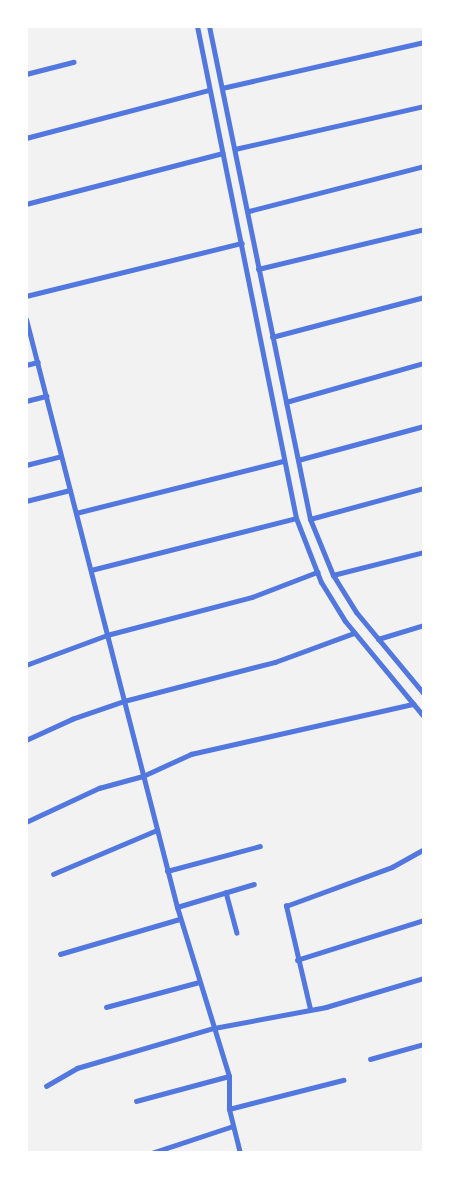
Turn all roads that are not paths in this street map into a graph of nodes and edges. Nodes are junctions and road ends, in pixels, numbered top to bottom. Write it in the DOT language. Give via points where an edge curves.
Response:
graph roads {
  1 [pos="197,26"];
  2 [pos="208,26"];
  3 [pos="424,42"];
  4 [pos="73,62"];
  5 [pos="26,74"];
  6 [pos="222,88"];
  7 [pos="209,90"];
  8 [pos="424,106"];
  9 [pos="26,138"];
  10 [pos="235,149"];
  11 [pos="223,153"];
  12 [pos="424,166"];
  13 [pos="26,204"];
  14 [pos="249,211"];
  15 [pos="424,229"];
  16 [pos="242,243"];
  17 [pos="258,269"];
  18 [pos="26,296"];
  19 [pos="424,297"];
  20 [pos="266,311"];
  21 [pos="255,312"];
  22 [pos="26,319"];
  23 [pos="272,337"];
  24 [pos="29,338"];
  25 [pos="38,362"];
  26 [pos="424,363"];
  27 [pos="26,365"];
  28 [pos="46,396"];
  29 [pos="26,401"];
  30 [pos="286,402"];
  31 [pos="424,426"];
  32 [pos="61,456"];
  33 [pos="298,460"];
  34 [pos="284,462"];
  35 [pos="26,465"];
  36 [pos="424,488"];
  37 [pos="70,490"];
  38 [pos="26,501"];
  39 [pos="76,513"];
  40 [pos="296,518"];
  41 [pos="310,520"];
  42 [pos="424,552"];
  43 [pos="91,570"];
  44 [pos="317,572"];
  45 [pos="333,575"];
  46 [pos="424,625"];
  47 [pos="354,633"];
  48 [pos="107,635"];
  49 [pos="378,639"];
  50 [pos="26,665"];
  51 [pos="424,694"];
  52 [pos="124,701"];
  53 [pos="413,704"];
  54 [pos="424,717"];
  55 [pos="26,740"];
  56 [pos="143,776"];
  57 [pos="26,822"];
  58 [pos="157,830"];
  59 [pos="260,846"];
  60 [pos="424,849"];
  61 [pos="167,871"];
  62 [pos="53,874"];
  63 [pos="254,884"];
  64 [pos="226,892"];
  65 [pos="177,907"];
  66 [pos="180,919"];
  67 [pos="424,920"];
  68 [pos="237,933"];
  69 [pos="60,954"];
  70 [pos="296,960"];
  71 [pos="424,978"];
  72 [pos="198,982"];
  73 [pos="106,1007"];
  74 [pos="310,1009"];
  75 [pos="214,1028"];
  76 [pos="424,1044"];
  77 [pos="370,1059"];
  78 [pos="229,1076"];
  79 [pos="343,1080"];
  80 [pos="46,1086"];
  81 [pos="136,1101"];
  82 [pos="229,1109"];
  83 [pos="233,1126"];
  84 [pos="152,1153"];
  85 [pos="240,1153"];
  1 -- 7 [label="street"];
  2 -- 6 [label="street"];
  3 -- 6 [label="street"];
  4 -- 5 [label="street"];
  6 -- 10 [label="street"];
  7 -- 9 [label="street"];
  7 -- 11 [label="street"];
  8 -- 10 [label="street"];
  10 -- 14 [label="street"];
  11 -- 13 [label="street"];
  11 -- 16 [label="street"];
  12 -- 14 [label="street"];
  14 -- 17 [label="street"];
  15 -- 17 [label="street"];
  16 -- 18 [label="street"];
  16 -- 21 [label="street"];
  17 -- 20 [label="street"];
  19 -- 23 [label="street"];
  20 -- 21 [label="street"];
  20 -- 23 [label="street"];
  21 -- 34 [label="street"];
  22 -- 24 [label="street"];
  23 -- 30 [label="street"];
  24 -- 25 [label="street"];
  25 -- 27 [label="street"];
  25 -- 28 [label="street"];
  26 -- 30 [label="street"];
  28 -- 29 [label="street"];
  28 -- 32 [label="street"];
  30 -- 33 [label="street"];
  31 -- 33 [label="street"];
  32 -- 35 [label="street"];
  32 -- 37 [label="street"];
  33 -- 41 [label="street"];
  34 -- 39 [label="street"];
  34 -- 40 [label="street"];
  36 -- 41 [label="street"];
  37 -- 38 [label="street"];
  37 -- 39 [label="street"];
  39 -- 43 [label="street"];
  40 -- 43 [label="street"];
  40 -- 44 [label="street"];
  41 -- 45 [label="street"];
  42 -- 45 [label="street"];
  43 -- 48 [label="street"];
  44 -- 47 [label="street"];
  44 -- 48 [label="street" via="252,596"];
  45 -- 49 [label="street"];
  46 -- 49 [label="street"];
  47 -- 52 [label="street" via="275,662"];
  47 -- 53 [label="street"];
  48 -- 50 [label="street"];
  48 -- 52 [label="street"];
  49 -- 51 [label="street"];
  52 -- 55 [label="street" via="72,719"];
  52 -- 56 [label="street"];
  53 -- 54 [label="street"];
  53 -- 56 [label="street" via="191,754"];
  56 -- 57 [label="street" via="99,788"];
  56 -- 58 [label="street"];
  58 -- 61 [label="street"];
  58 -- 62 [label="street"];
  59 -- 61 [label="street"];
  60 -- 70 [label="street" via="392,867 286,906"];
  61 -- 65 [label="street"];
  63 -- 64 [label="street"];
  64 -- 65 [label="street"];
  64 -- 68 [label="street"];
  65 -- 66 [label="street"];
  66 -- 69 [label="street"];
  66 -- 72 [label="street"];
  67 -- 70 [label="street"];
  70 -- 74 [label="street"];
  71 -- 74 [label="street"];
  72 -- 73 [label="street"];
  72 -- 75 [label="street"];
  74 -- 75 [label="street"];
  75 -- 78 [label="street"];
  75 -- 80 [label="street" via="77,1068"];
  76 -- 77 [label="street"];
  78 -- 81 [label="street"];
  78 -- 82 [label="street"];
  79 -- 82 [label="street"];
  82 -- 83 [label="street"];
  83 -- 84 [label="street"];
  83 -- 85 [label="street"];
}
